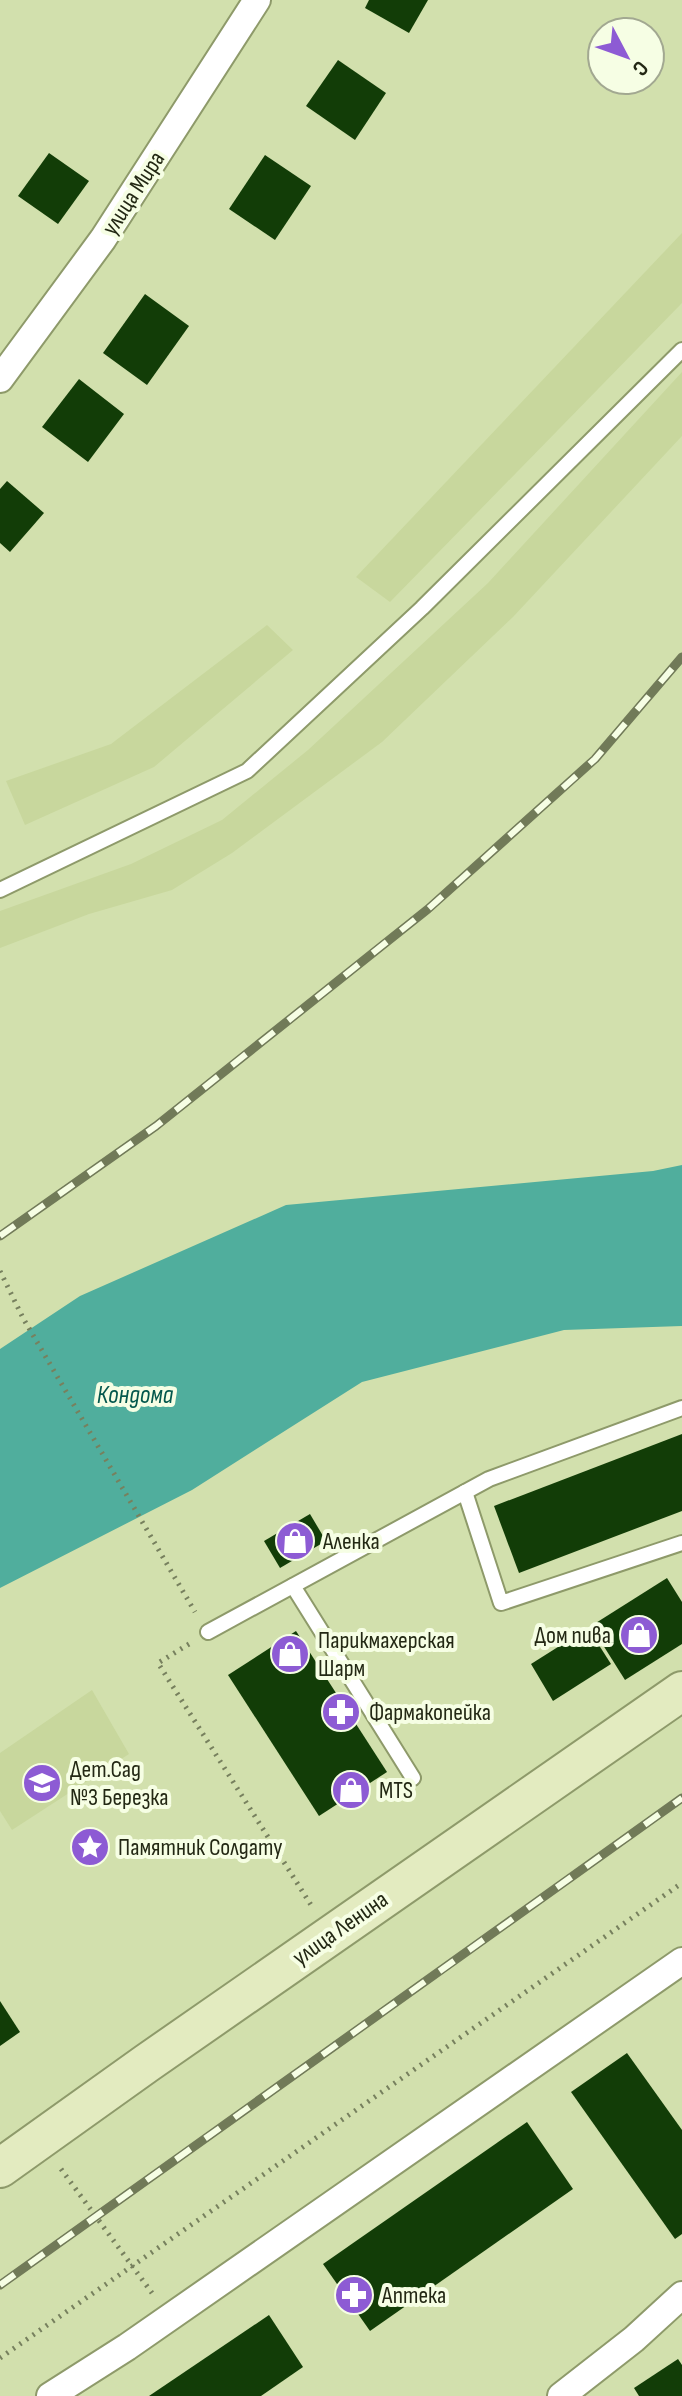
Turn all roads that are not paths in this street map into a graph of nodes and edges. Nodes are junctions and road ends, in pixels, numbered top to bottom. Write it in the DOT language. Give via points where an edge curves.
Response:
graph roads {
  1 [pos="257,0"];
  2 [pos="682,350"];
  3 [pos="0,379"];
  4 [pos="0,890"];
  5 [pos="682,1408"];
  6 [pos="465,1492"];
  7 [pos="682,1543"];
  8 [pos="293,1586"];
  9 [pos="208,1632"];
  10 [pos="682,1691"];
  11 [pos="413,1778"];
  12 [pos="682,1961"];
  13 [pos="0,2168"];
  14 [pos="682,2295"];
  15 [pos="50,2396"];
  16 [pos="561,2396"];
  1 -- 3 [label="street, улица Мира" via="103,239"];
  2 -- 4 [label="lane" via="422,608 247,771"];
  5 -- 6 [label="lane"];
  6 -- 7 [label="lane" via="501,1603"];
  6 -- 8 [label="lane"];
  8 -- 9 [label="lane"];
  8 -- 11 [label="lane"];
  10 -- 13 [label="street, улица Ленина"];
  12 -- 15 [label="street"];
  14 -- 16 [label="street"];
}
